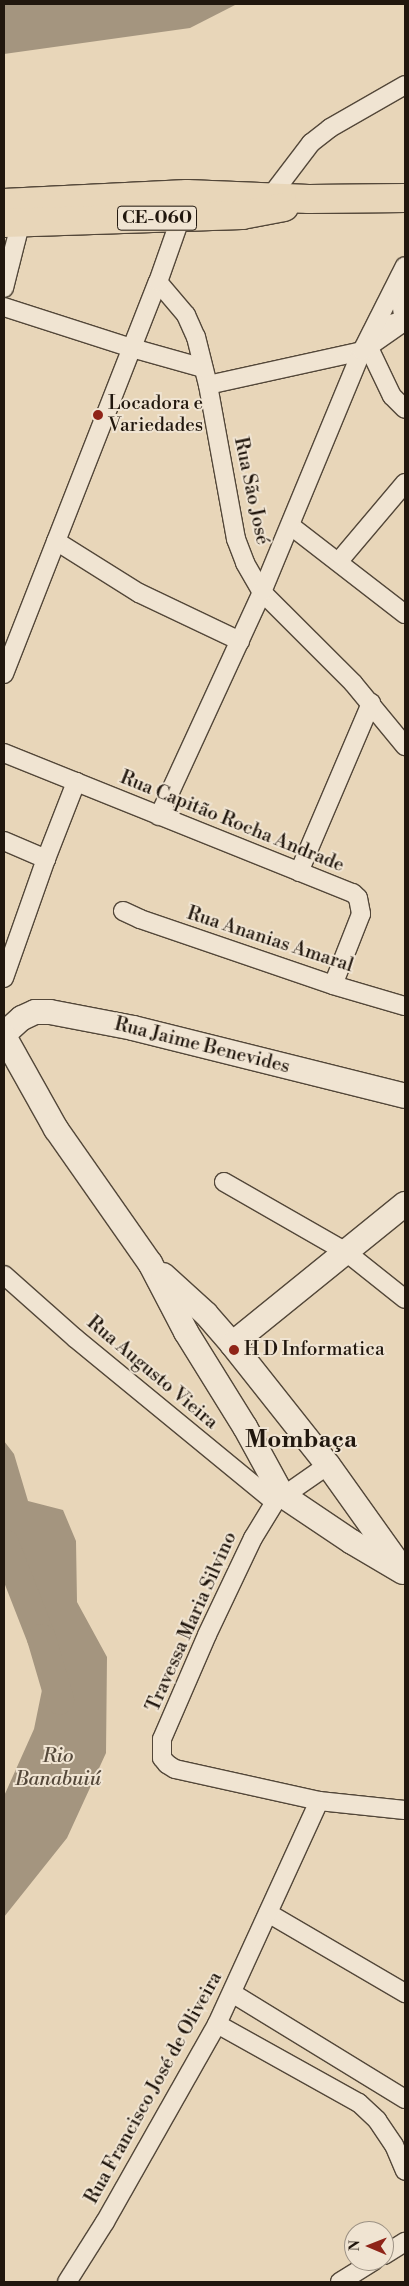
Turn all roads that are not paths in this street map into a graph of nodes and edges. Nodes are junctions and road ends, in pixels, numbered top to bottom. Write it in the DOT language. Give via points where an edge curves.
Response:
graph roads {
  1 [pos="405,86"];
  2 [pos="270,197"];
  3 [pos="405,198"];
  4 [pos="309,199"];
  5 [pos="184,206"];
  6 [pos="13,212"];
  7 [pos="402,274"];
  8 [pos="158,282"];
  9 [pos="4,288"];
  10 [pos="4,307"];
  11 [pos="404,322"];
  12 [pos="376,325"];
  13 [pos="132,348"];
  14 [pos="365,350"];
  15 [pos="205,377"];
  16 [pos="405,409"];
  17 [pos="405,483"];
  18 [pos="291,526"];
  19 [pos="56,541"];
  20 [pos="339,561"];
  21 [pos="262,592"];
  22 [pos="403,606"];
  23 [pos="240,641"];
  24 [pos="4,674"];
  25 [pos="371,703"];
  26 [pos="405,746"];
  27 [pos="4,753"];
  28 [pos="76,782"];
  29 [pos="159,816"];
  30 [pos="4,841"];
  31 [pos="46,859"];
  32 [pos="299,872"];
  33 [pos="123,912"];
  34 [pos="4,978"];
  35 [pos="333,984"];
  36 [pos="405,1006"];
  37 [pos="4,1035"];
  38 [pos="405,1096"];
  39 [pos="224,1182"];
  40 [pos="405,1204"];
  41 [pos="346,1252"];
  42 [pos="150,1263"];
  43 [pos="4,1275"];
  44 [pos="405,1299"];
  45 [pos="232,1344"];
  46 [pos="328,1465"];
  47 [pos="279,1498"];
  48 [pos="404,1572"];
  49 [pos="319,1801"];
  50 [pos="405,1810"];
  51 [pos="268,1913"];
  52 [pos="232,1993"];
  53 [pos="405,1993"];
  54 [pos="217,2024"];
  55 [pos="405,2099"];
  56 [pos="399,2142"];
  57 [pos="405,2171"];
  58 [pos="405,2242"];
  59 [pos="394,2249"];
  60 [pos="358,2271"];
  61 [pos="68,2282"];
  62 [pos="340,2282"];
  1 -- 2 [label="street" via="330,128 311,143"];
  2 -- 4 [label="main road, CE-060"];
  2 -- 5 [label="main road, CE-060"];
  3 -- 4 [label="main road, CE-060"];
  4 -- 5 [label="main road, CE-060" via="271,211 242,215"];
  5 -- 6 [label="main road, CE-060"];
  5 -- 8 [label="street"];
  6 -- 9 [label="street"];
  7 -- 11 [label="street"];
  7 -- 12 [label="street"];
  8 -- 13 [label="street"];
  8 -- 15 [label="street, Rua São José" via="192,326"];
  10 -- 13 [label="street"];
  11 -- 12 [label="street"];
  11 -- 14 [label="street"];
  12 -- 14 [label="street"];
  13 -- 15 [label="street"];
  13 -- 19 [label="street"];
  14 -- 15 [label="street"];
  14 -- 16 [label="street" via="392,396"];
  14 -- 18 [label="street"];
  15 -- 21 [label="street, Rua São José" via="236,539"];
  17 -- 20 [label="street"];
  18 -- 20 [label="street"];
  18 -- 21 [label="street"];
  19 -- 23 [label="street" via="139,593"];
  19 -- 24 [label="street"];
  20 -- 22 [label="street"];
  21 -- 23 [label="street"];
  21 -- 25 [label="street, Rua São José" via="354,682"];
  23 -- 29 [label="street"];
  25 -- 26 [label="street, Rua São José"];
  25 -- 32 [label="street"];
  27 -- 28 [label="street, Rua Capitão Rocha Andrade"];
  28 -- 29 [label="street, Rua Capitão Rocha Andrade"];
  28 -- 31 [label="street"];
  29 -- 32 [label="street, Rua Capitão Rocha Andrade"];
  30 -- 31 [label="street"];
  31 -- 34 [label="street"];
  32 -- 35 [label="street, Rua Capitão Rocha Andrade" via="353,893 361,906 361,914"];
  33 -- 35 [label="street, Rua Ananias Amaral"];
  35 -- 36 [label="street, Rua Ananias Amaral"];
  37 -- 38 [label="main road, Rua Jaime Benevides" via="22,1018 34,1012 50,1012 133,1028"];
  37 -- 42 [label="main road" via="56,1128"];
  39 -- 41 [label="street"];
  40 -- 41 [label="main road"];
  41 -- 44 [label="street"];
  41 -- 45 [label="main road"];
  42 -- 45 [label="main road" via="206,1314"];
  42 -- 47 [label="main road" via="186,1332 245,1427"];
  43 -- 47 [label="street, Rua Augusto Vieira" via="75,1338"];
  45 -- 46 [label="main road"];
  46 -- 47 [label="street"];
  46 -- 48 [label="main road"];
  47 -- 48 [label="main road"];
  47 -- 49 [label="street, Travessa Maria Silvino" via="237,1569 162,1739 162,1758 175,1769"];
  49 -- 50 [label="street"];
  49 -- 51 [label="street, Rua Francisco José de Oliveira"];
  51 -- 52 [label="street, Rua Francisco José de Oliveira"];
  51 -- 53 [label="street"];
  52 -- 54 [label="street, Rua Francisco José de Oliveira"];
  52 -- 55 [label="street"];
  54 -- 56 [label="street" via="359,2104"];
  54 -- 61 [label="street, Rua Francisco José de Oliveira"];
  56 -- 57 [label="street"];
  58 -- 59 [label="street"];
  60 -- 62 [label="street"];
}
